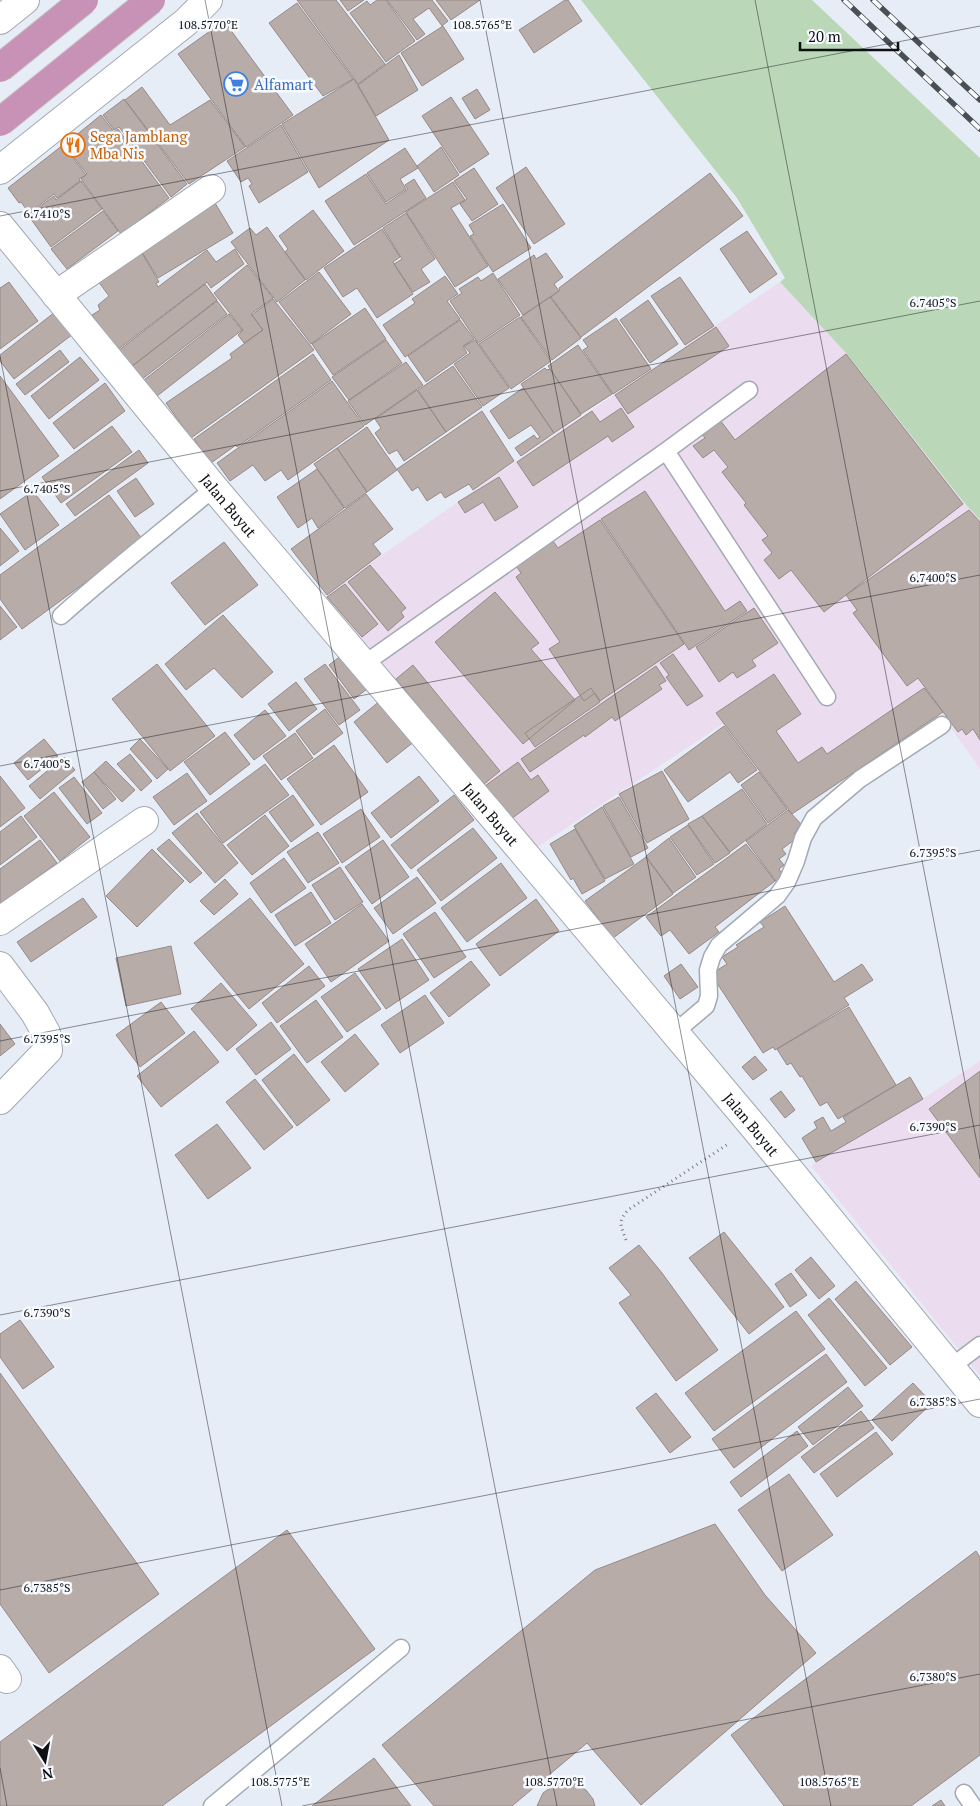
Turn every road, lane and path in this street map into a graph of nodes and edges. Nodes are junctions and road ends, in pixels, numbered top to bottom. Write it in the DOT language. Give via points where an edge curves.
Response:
graph roads {
  1 [pos="84,0"];
  2 [pos="151,0"];
  3 [pos="208,0"];
  4 [pos="0,68"];
  5 [pos="0,122"];
  6 [pos="0,170"];
  7 [pos="211,188"];
  8 [pos="0,226"];
  9 [pos="56,294"];
  10 [pos="749,390"];
  11 [pos="666,451"];
  12 [pos="214,488"];
  13 [pos="61,616"];
  14 [pos="364,664"];
  15 [pos="827,697"];
  16 [pos="942,725"];
  17 [pos="144,821"];
  18 [pos="0,921"];
  19 [pos="0,966"];
  20 [pos="674,1032"];
  21 [pos="0,1100"];
  22 [pos="754,1127"];
  23 [pos="626,1240"];
  24 [pos="980,1345"];
  25 [pos="951,1367"];
  26 [pos="980,1403"];
  27 [pos="401,1648"];
  28 [pos="212,1806"];
  1 -- 4 [label="highway, bridge"];
  2 -- 5 [label="highway, bridge"];
  3 -- 6 [label="street" via="186,22 83,95"];
  7 -- 9 [label="street"];
  8 -- 9 [label="street, Jalan Buyut"];
  9 -- 12 [label="street, Jalan Buyut"];
  10 -- 11 [label="lane"];
  11 -- 14 [label="lane"];
  11 -- 15 [label="lane"];
  12 -- 13 [label="lane" via="112,570"];
  12 -- 14 [label="street, Jalan Buyut"];
  14 -- 20 [label="street, Jalan Buyut"];
  16 -- 20 [label="lane" via="860,779 814,818 787,882 777,896 719,945 712,957 706,1006"];
  17 -- 18 [label="street"];
  19 -- 21 [label="street" via="36,1013 46,1033 48,1050"];
  20 -- 22 [label="street, Jalan Buyut"];
  22 -- 23 [label="path" via="628,1210 620,1223"];
  22 -- 25 [label="street, Jalan Buyut"];
  24 -- 25 [label="lane"];
  25 -- 26 [label="street, Jalan Buyut"];
  27 -- 28 [label="lane"];
}
